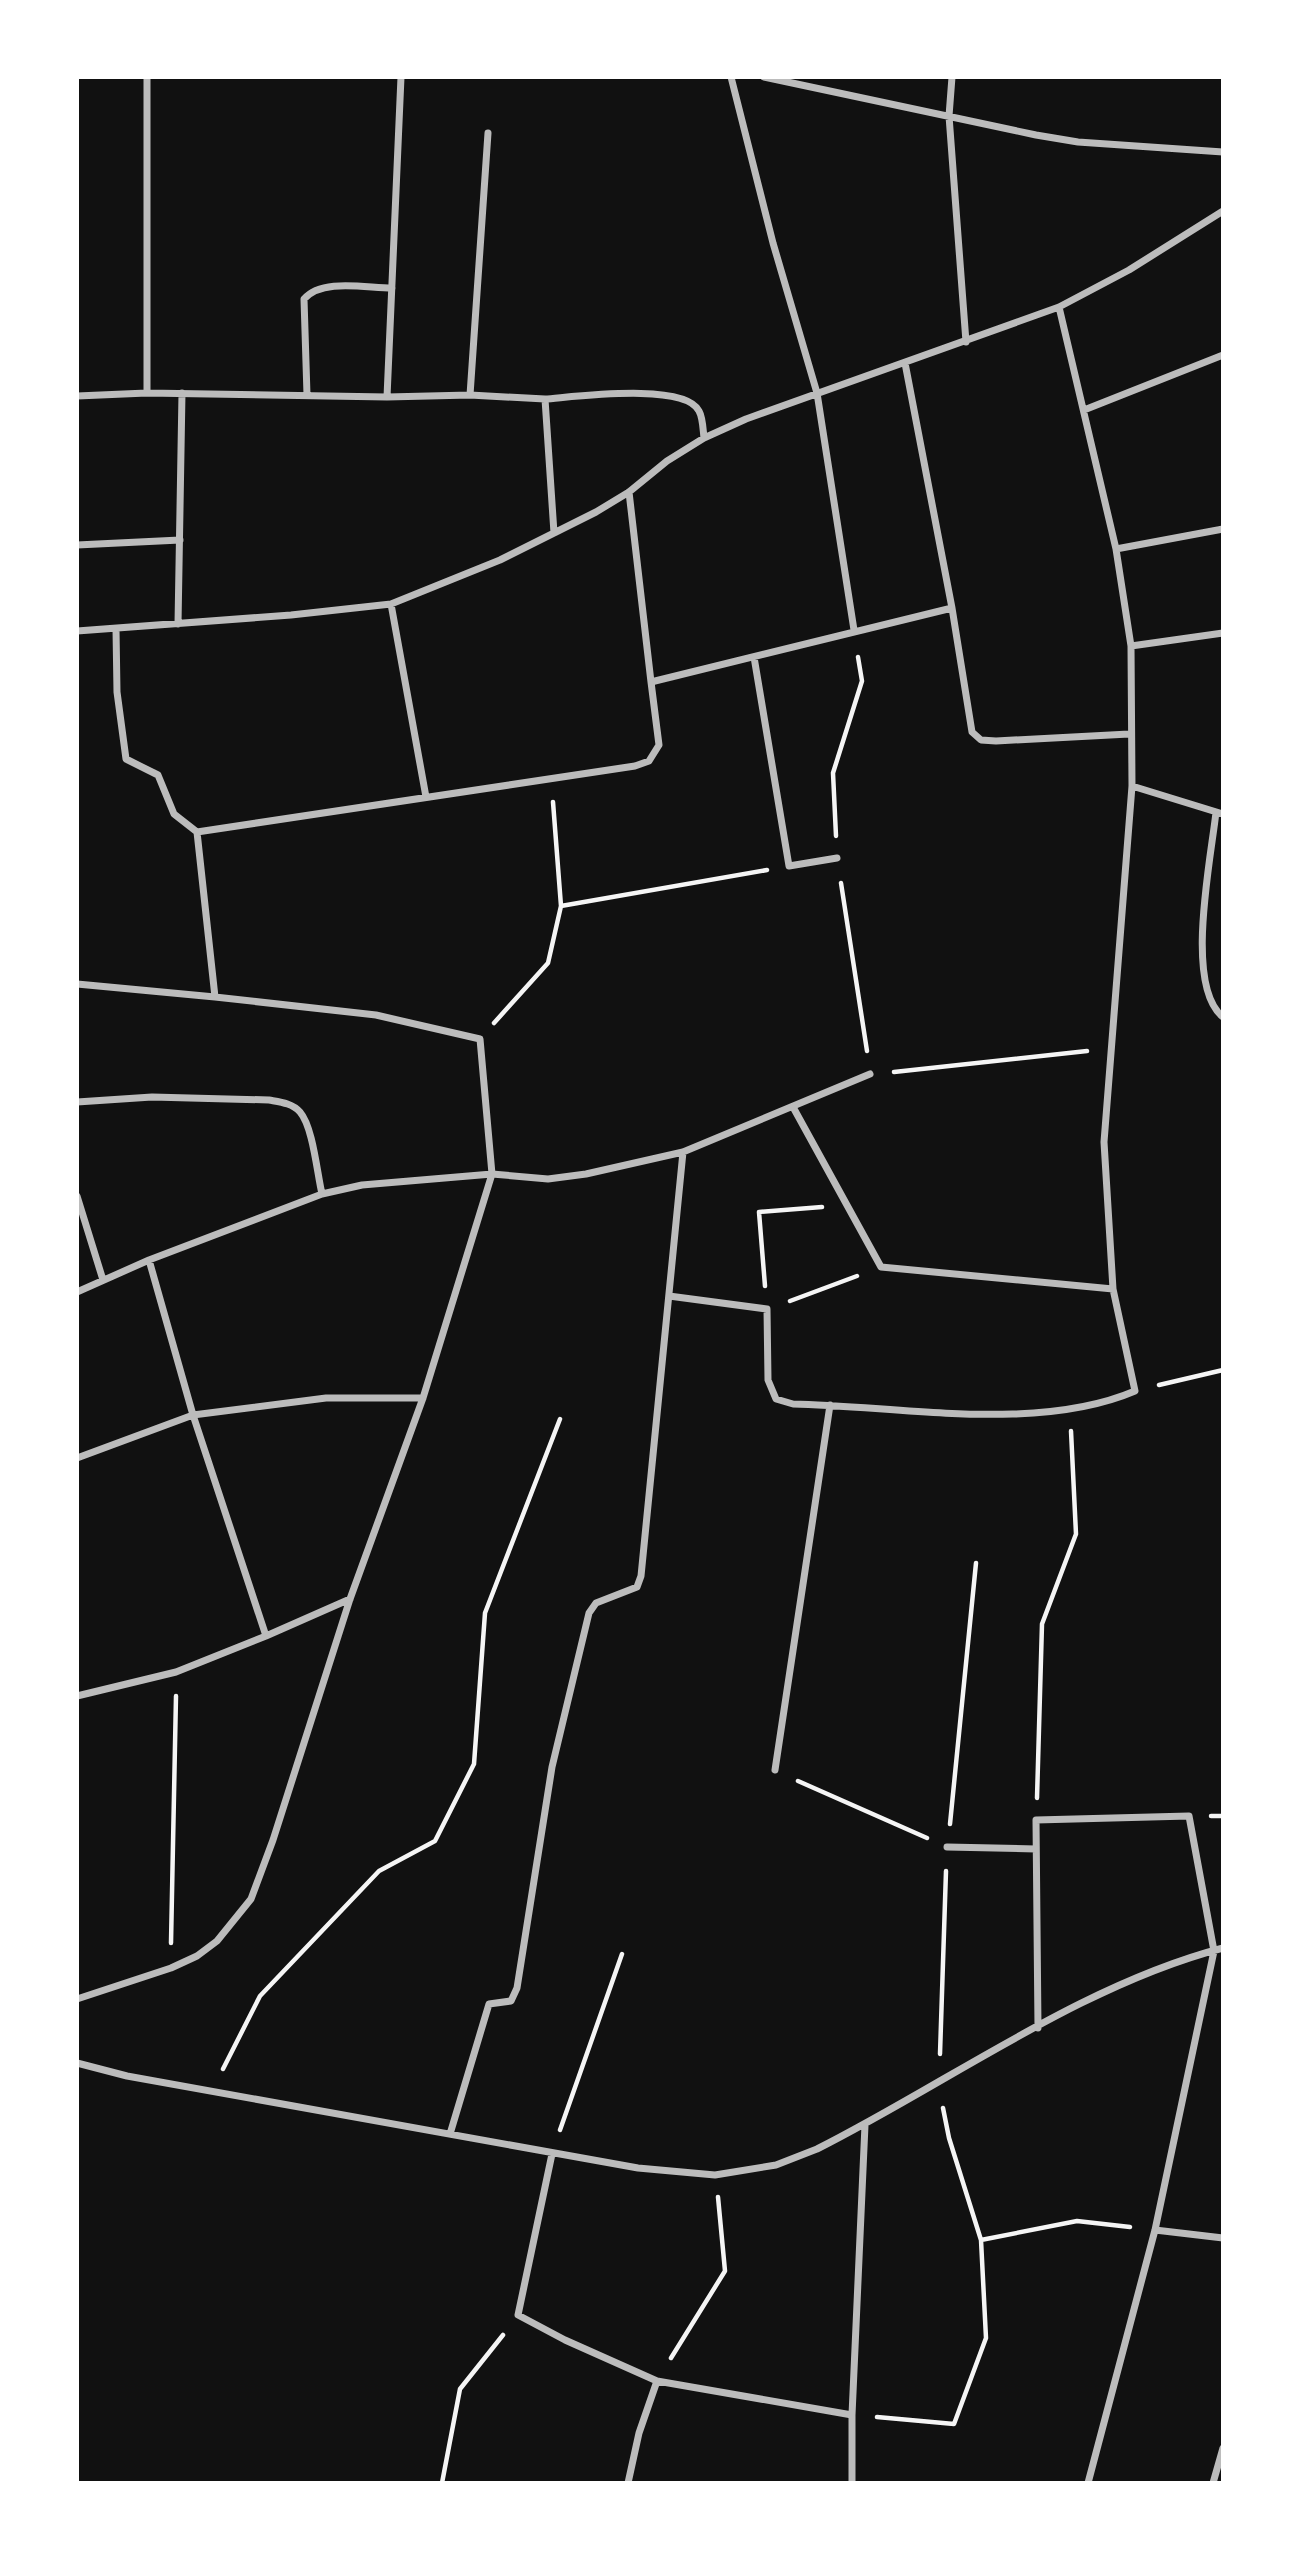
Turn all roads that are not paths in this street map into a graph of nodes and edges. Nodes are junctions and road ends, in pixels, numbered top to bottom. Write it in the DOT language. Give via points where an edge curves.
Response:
graph roads {
  1 [pos="147,77"];
  2 [pos="401,77"];
  3 [pos="731,77"];
  4 [pos="764,77"];
  5 [pos="952,77"];
  6 [pos="950,116"];
  7 [pos="488,132"];
  8 [pos="1223,152"];
  9 [pos="1223,211"];
  10 [pos="392,288"];
  11 [pos="1059,307"];
  12 [pos="967,342"];
  13 [pos="1223,355"];
  14 [pos="905,363"];
  15 [pos="147,393"];
  16 [pos="182,393"];
  17 [pos="817,393"];
  18 [pos="307,395"];
  19 [pos="470,395"];
  20 [pos="77,396"];
  21 [pos="387,397"];
  22 [pos="545,399"];
  23 [pos="1084,410"];
  24 [pos="704,438"];
  25 [pos="629,492"];
  26 [pos="1223,529"];
  27 [pos="554,533"];
  28 [pos="180,540"];
  29 [pos="77,545"];
  30 [pos="1116,549"];
  31 [pos="391,604"];
  32 [pos="952,608"];
  33 [pos="178,624"];
  34 [pos="116,629"];
  35 [pos="77,631"];
  36 [pos="854,631"];
  37 [pos="1223,633"];
  38 [pos="1130,646"];
  39 [pos="754,657"];
  40 [pos="651,682"];
  41 [pos="1129,734"];
  42 [pos="1132,786"];
  43 [pos="426,797"];
  44 [pos="1220,813"];
  45 [pos="197,832"];
  46 [pos="837,858"];
  47 [pos="77,984"];
  48 [pos="215,997"];
  49 [pos="1223,1017"];
  50 [pos="870,1074"];
  51 [pos="77,1102"];
  52 [pos="793,1107"];
  53 [pos="683,1152"];
  54 [pos="492,1174"];
  55 [pos="322,1194"];
  56 [pos="77,1196"];
  57 [pos="149,1259"];
  58 [pos="103,1280"];
  59 [pos="1113,1289"];
  60 [pos="77,1292"];
  61 [pos="669,1296"];
  62 [pos="423,1398"];
  63 [pos="830,1405"];
  64 [pos="193,1415"];
  65 [pos="77,1458"];
  66 [pos="350,1599"];
  67 [pos="266,1636"];
  68 [pos="77,1696"];
  69 [pos="775,1770"];
  70 [pos="947,1847"];
  71 [pos="1036,1849"];
  72 [pos="1223,1948"];
  73 [pos="1213,1951"];
  74 [pos="77,1999"];
  75 [pos="1038,2028"];
  76 [pos="77,2063"];
  77 [pos="865,2125"];
  78 [pos="450,2134"];
  79 [pos="552,2154"];
  80 [pos="1155,2230"];
  81 [pos="1223,2238"];
  82 [pos="657,2381"];
  83 [pos="852,2415"];
  84 [pos="1223,2448"];
  85 [pos="628,2483"];
  86 [pos="852,2483"];
  87 [pos="1088,2483"];
  88 [pos="1213,2483"];
  1 -- 15 [label="street"];
  2 -- 10 [label="street"];
  3 -- 17 [label="street"];
  4 -- 6 [label="street"];
  5 -- 6 [label="street"];
  6 -- 8 [label="street" via="1078,142"];
  6 -- 12 [label="street"];
  7 -- 19 [label="street"];
  9 -- 11 [label="street"];
  10 -- 18 [label="street" via="323,287 304,299"];
  10 -- 21 [label="street"];
  11 -- 12 [label="street"];
  11 -- 23 [label="street"];
  12 -- 14 [label="street"];
  13 -- 23 [label="street"];
  14 -- 17 [label="street"];
  14 -- 32 [label="street"];
  15 -- 16 [label="street"];
  15 -- 20 [label="street"];
  16 -- 18 [label="street"];
  16 -- 28 [label="street"];
  17 -- 24 [label="street"];
  17 -- 36 [label="street"];
  18 -- 21 [label="street"];
  19 -- 21 [label="street"];
  19 -- 22 [label="street"];
  22 -- 24 [label="street" via="672,396 699,411"];
  22 -- 27 [label="street"];
  23 -- 30 [label="street"];
  24 -- 25 [label="street"];
  25 -- 27 [label="street"];
  25 -- 40 [label="street"];
  26 -- 30 [label="street"];
  27 -- 31 [label="street"];
  28 -- 29 [label="street"];
  28 -- 33 [label="street"];
  30 -- 38 [label="street"];
  31 -- 33 [label="street"];
  31 -- 43 [label="street"];
  32 -- 36 [label="street"];
  32 -- 41 [label="street" via="968,718 972,732 981,740"];
  33 -- 34 [label="street"];
  34 -- 35 [label="street"];
  34 -- 45 [label="street" via="117,692 126,759 158,775 174,814"];
  36 -- 39 [label="street"];
  37 -- 38 [label="street"];
  38 -- 41 [label="street"];
  39 -- 40 [label="street"];
  39 -- 46 [label="street" via="789,866"];
  40 -- 43 [label="street" via="659,745 649,761"];
  41 -- 42 [label="street"];
  42 -- 44 [label="street"];
  42 -- 59 [label="street" via="1104,1142"];
  43 -- 45 [label="street"];
  44 -- 49 [label="street" via="1201,954 1207,996"];
  45 -- 48 [label="street"];
  47 -- 48 [label="street"];
  48 -- 54 [label="street" via="376,1015 480,1039"];
  50 -- 52 [label="street"];
  51 -- 55 [label="street" via="152,1097 288,1103 306,1122"];
  52 -- 53 [label="street"];
  52 -- 59 [label="street" via="881,1267"];
  53 -- 54 [label="street" via="548,1179"];
  53 -- 61 [label="street"];
  54 -- 55 [label="street" via="362,1185"];
  54 -- 62 [label="street"];
  55 -- 57 [label="street"];
  56 -- 58 [label="street"];
  57 -- 58 [label="street"];
  57 -- 64 [label="street"];
  58 -- 60 [label="street"];
  59 -- 63 [label="street" via="1135,1391 1105,1403 1070,1409 990,1413"];
  61 -- 63 [label="street" via="767,1310 768,1380 776,1399"];
  61 -- 78 [label="street" via="641,1576 637,1587 596,1604 589,1613 552,1767 517,1988 511,2001 489,2004 485,2011"];
  62 -- 64 [label="street" via="326,1398"];
  62 -- 66 [label="street"];
  63 -- 69 [label="street"];
  64 -- 65 [label="street"];
  64 -- 67 [label="street"];
  66 -- 67 [label="street"];
  66 -- 74 [label="street" via="251,1899 217,1941 197,1956"];
  67 -- 68 [label="street" via="176,1672"];
  70 -- 71 [label="street"];
  71 -- 73 [label="street" via="1036,1820 1189,1816"];
  71 -- 75 [label="street"];
  72 -- 73 [label="street"];
  73 -- 75 [label="street" via="1139,1978"];
  73 -- 80 [label="street"];
  75 -- 77 [label="street"];
  76 -- 78 [label="street"];
  77 -- 79 [label="street" via="776,2165 715,2175"];
  77 -- 83 [label="street"];
  78 -- 79 [label="street"];
  79 -- 82 [label="street" via="518,2315"];
  80 -- 81 [label="street"];
  80 -- 87 [label="street"];
  82 -- 83 [label="street"];
  82 -- 85 [label="street"];
  83 -- 86 [label="street"];
  84 -- 88 [label="street"];
}
